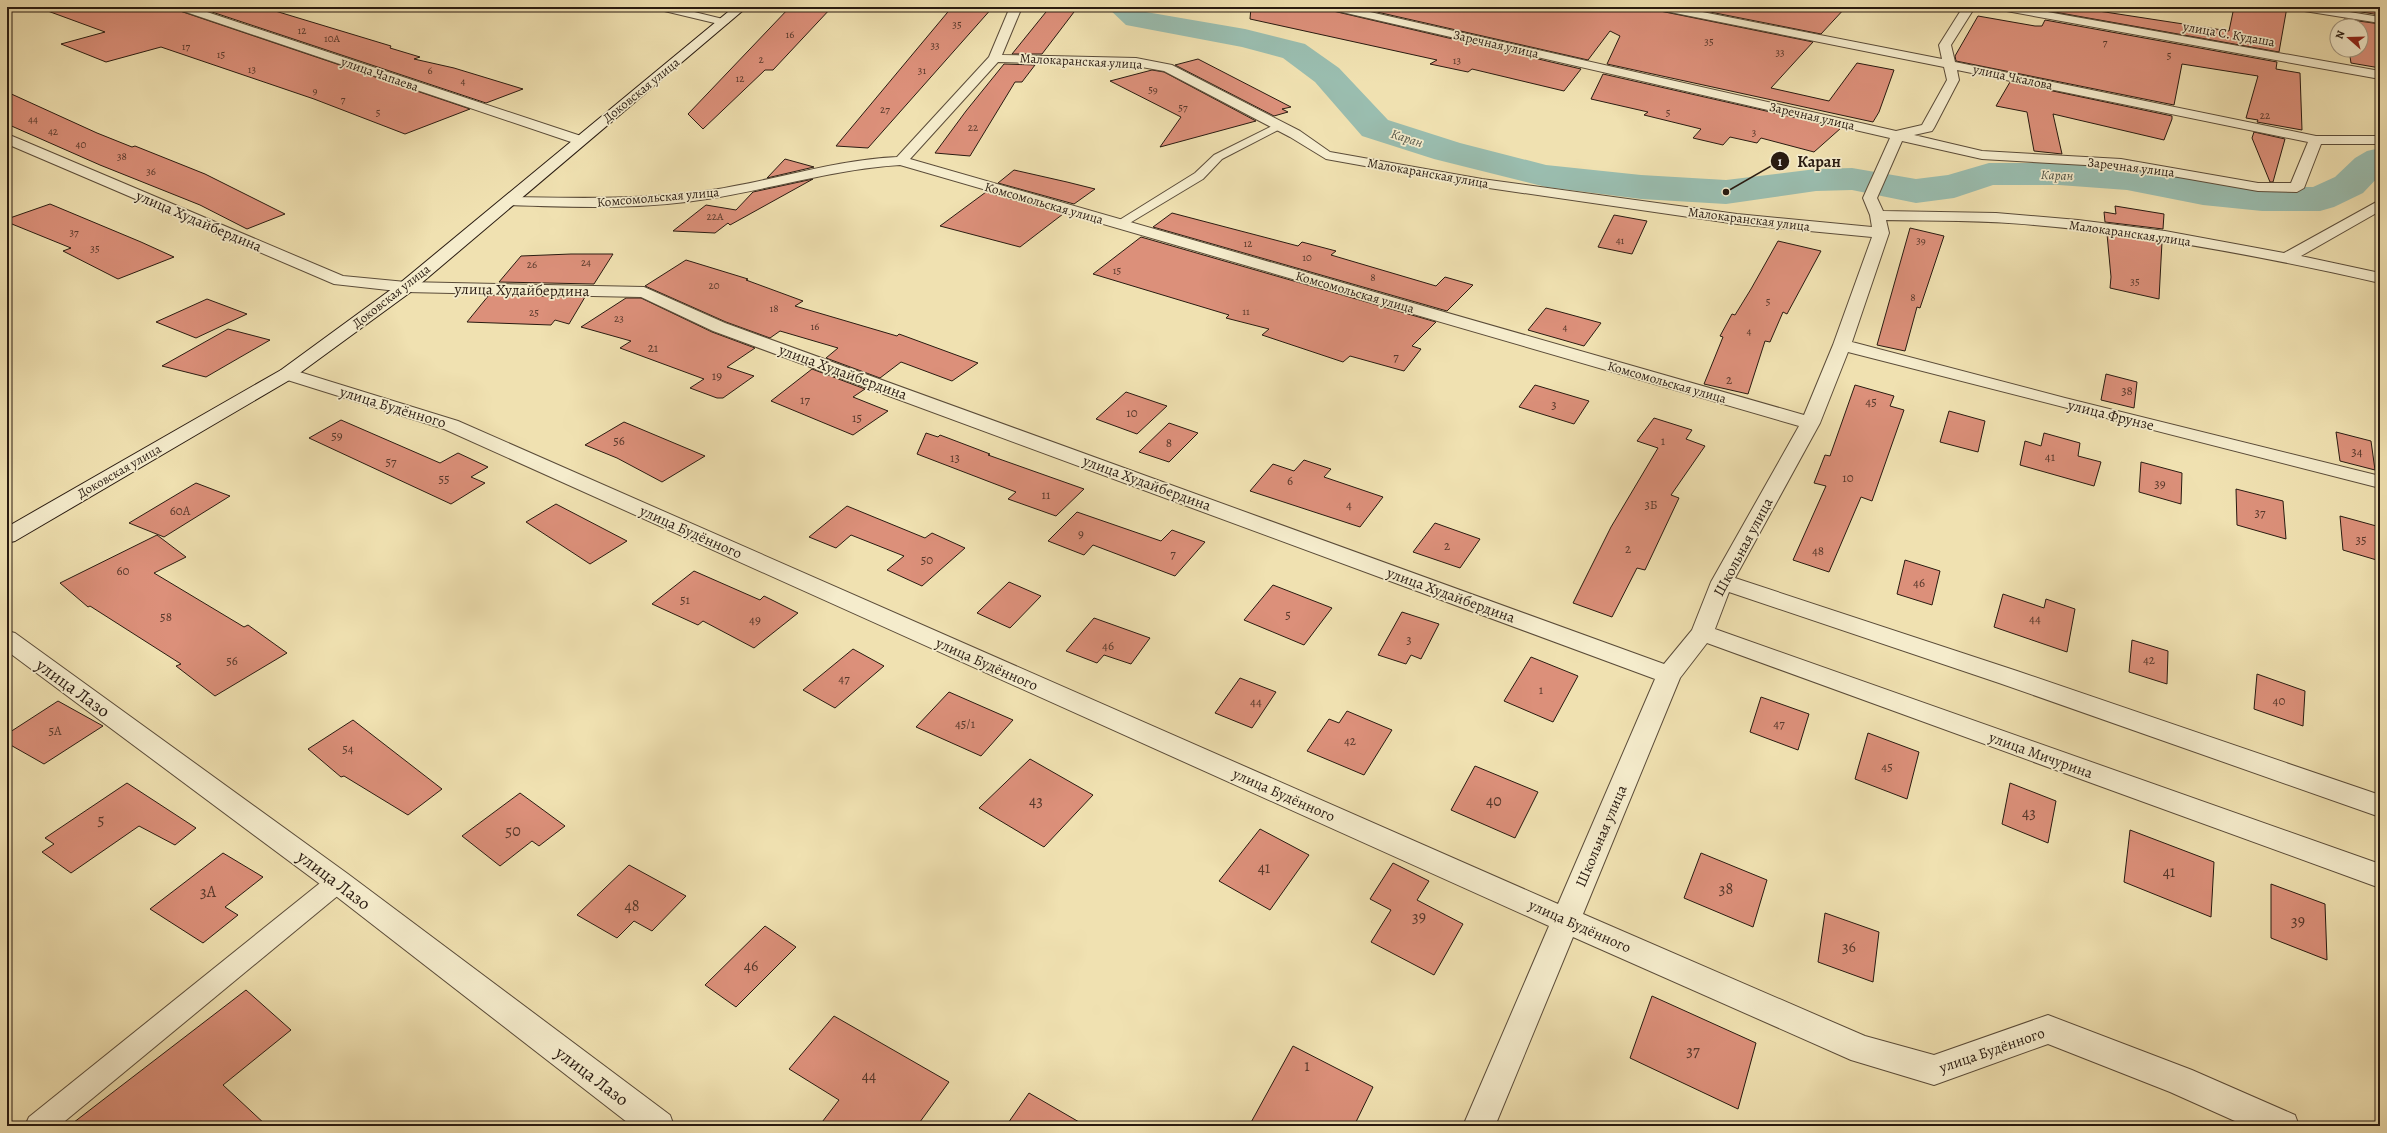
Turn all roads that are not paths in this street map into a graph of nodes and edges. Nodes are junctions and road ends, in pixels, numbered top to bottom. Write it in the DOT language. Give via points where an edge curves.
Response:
graph roads {
  1 [pos="181,7"];
  2 [pos="660,7"];
  3 [pos="741,7"];
  4 [pos="1016,7"];
  5 [pos="1333,7"];
  6 [pos="1660,7"];
  7 [pos="1969,7"];
  8 [pos="2001,7"];
  9 [pos="2298,7"];
  10 [pos="2380,20"];
  11 [pos="723,22"];
  12 [pos="995,58"];
  13 [pos="1948,64"];
  14 [pos="2380,75"];
  15 [pos="1278,126"];
  16 [pos="1898,135"];
  17 [pos="7,139"];
  18 [pos="579,140"];
  19 [pos="2316,140"];
  20 [pos="2380,140"];
  21 [pos="901,161"];
  22 [pos="508,201"];
  23 [pos="2380,205"];
  24 [pos="1876,215"];
  25 [pos="1119,224"];
  26 [pos="2288,257"];
  27 [pos="2380,278"];
  28 [pos="406,287"];
  29 [pos="1842,345"];
  30 [pos="287,374"];
  31 [pos="1810,423"];
  32 [pos="2380,482"];
  33 [pos="7,536"];
  34 [pos="1722,582"];
  35 [pos="1702,633"];
  36 [pos="7,639"];
  37 [pos="1669,675"];
  38 [pos="2380,806"];
  39 [pos="2380,876"];
  40 [pos="338,882"];
  41 [pos="1565,920"];
  42 [pos="38,1126"];
  43 [pos="658,1126"];
  44 [pos="1478,1126"];
  45 [pos="2283,1126"];
  1 -- 18 [label="street, улица Чапаева"];
  2 -- 11 [label="street"];
  3 -- 11 [label="street, Доковская улица"];
  4 -- 12 [label="street"];
  5 -- 16 [label="street, Заречная улица"];
  6 -- 13 [label="street, улица Чкалова"];
  7 -- 13 [label="street" via="1945,44"];
  8 -- 14 [label="street, улица С. Кудаша"];
  9 -- 10 [label="street"];
  11 -- 18 [label="street, Доковская улица"];
  12 -- 15 [label="street, Малокаранская улица" via="1136,62 1168,68"];
  12 -- 21 [label="street"];
  13 -- 16 [label="street" via="1953,80 1927,128"];
  13 -- 19 [label="street, улица Чкалова"];
  15 -- 24 [label="street, Малокаранская улица" via="1326,155 1482,183 1737,219"];
  15 -- 25 [label="lane" via="1218,157 1199,176"];
  16 -- 19 [label="street, Заречная улица" via="1982,154 2121,163 2258,187 2297,188"];
  16 -- 24 [label="street, Школьная улица" via="1884,167"];
  17 -- 28 [label="street, улица Худайбердина" via="340,281"];
  18 -- 22 [label="street, Доковская улица"];
  19 -- 20 [label="street, улица Чкалова"];
  21 -- 22 [label="street, Комсомольская улица" via="827,168 708,195 614,204"];
  21 -- 25 [label="street, Комсомольская улица"];
  22 -- 28 [label="street, Доковская улица"];
  23 -- 26 [label="street"];
  24 -- 26 [label="street, Малокаранская улица" via="2034,220 2134,231"];
  24 -- 29 [label="street, Школьная улица"];
  25 -- 31 [label="street, Комсомольская улица"];
  26 -- 27 [label="street, Малокаранская улица"];
  28 -- 30 [label="street, Доковская улица"];
  28 -- 37 [label="street, улица Худайбердина" via="644,292 727,329"];
  29 -- 31 [label="street, Школьная улица"];
  29 -- 32 [label="street, улица Фрунзе"];
  30 -- 33 [label="street, Доковская улица"];
  30 -- 41 [label="street, улица Будённого" via="451,425"];
  31 -- 34 [label="street, Школьная улица"];
  34 -- 35 [label="street, Школьная улица"];
  34 -- 38 [label="street" via="2008,677"];
  35 -- 37 [label="street, Школьная улица"];
  35 -- 39 [label="street, улица Мичурина"];
  36 -- 40 [label="street, улица Лазо"];
  37 -- 41 [label="street, Школьная улица"];
  40 -- 42 [label="lane"];
  40 -- 43 [label="street, улица Лазо"];
  41 -- 44 [label="street, Школьная улица"];
  41 -- 45 [label="street, улица Будённого" via="1862,1050 1934,1070 2048,1029 2181,1081"];
}
